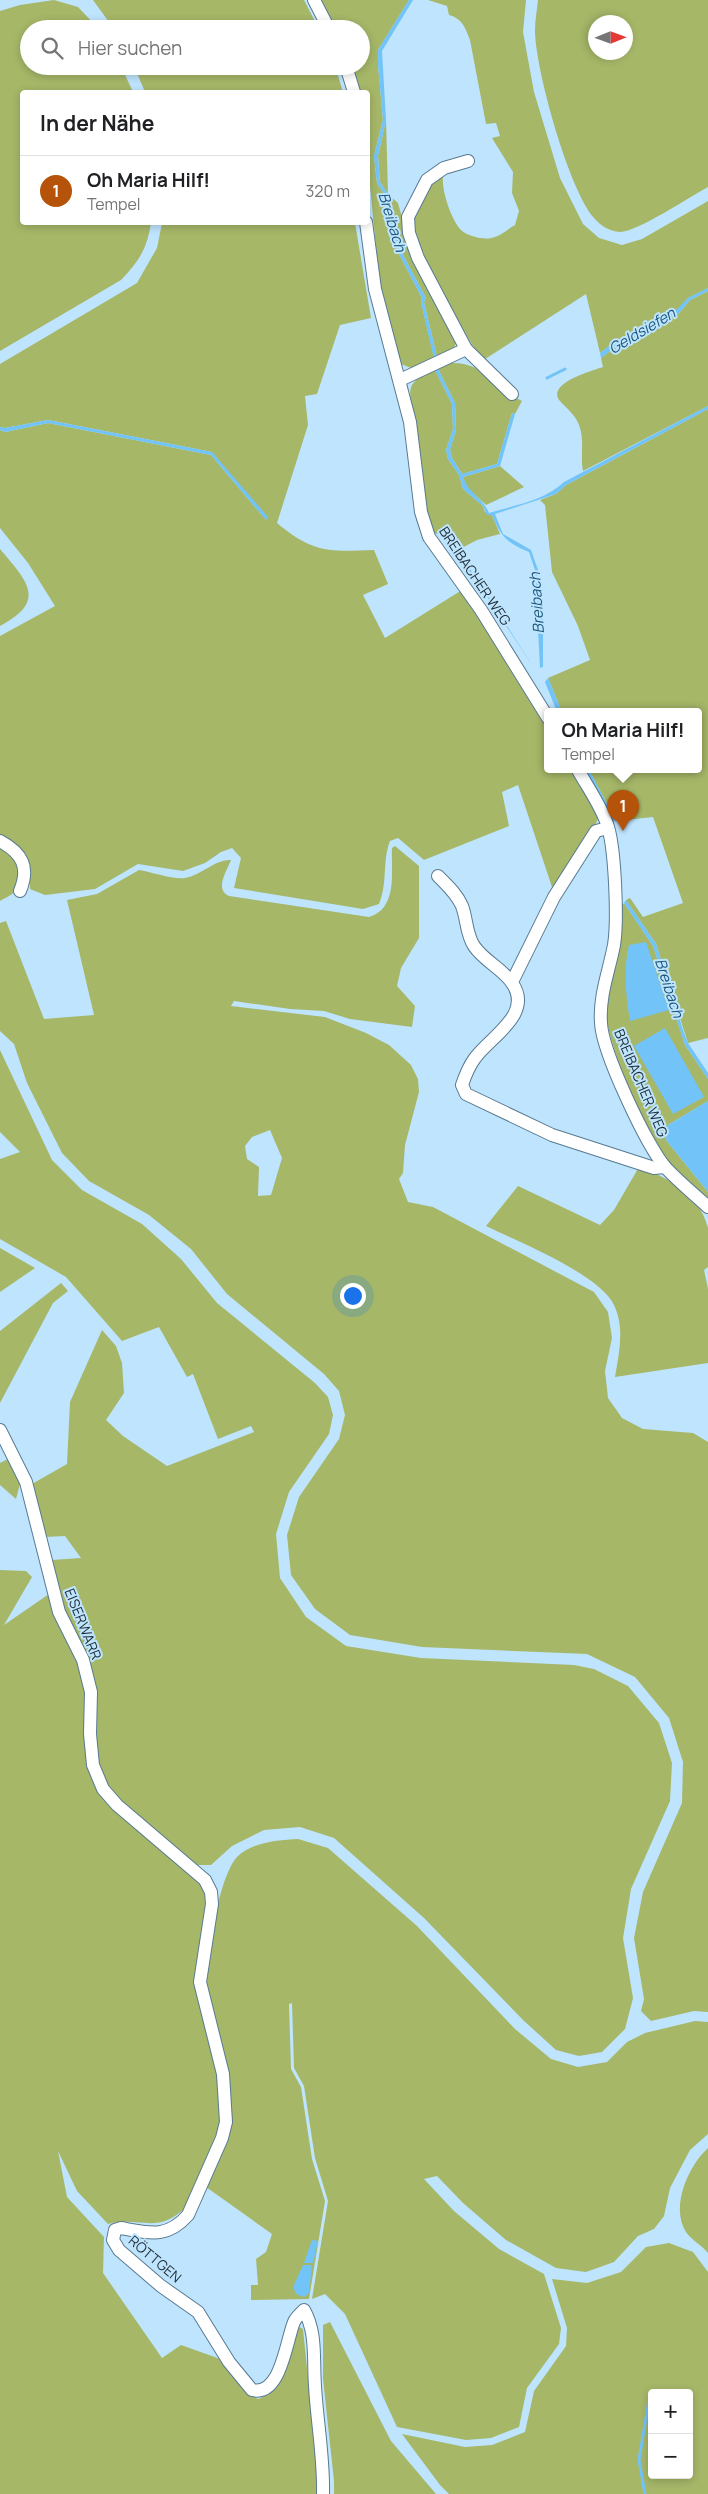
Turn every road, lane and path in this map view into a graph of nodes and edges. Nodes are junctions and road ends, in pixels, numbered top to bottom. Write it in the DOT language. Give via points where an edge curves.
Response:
graph roads {
  1 [pos="314,0"];
  2 [pos="324,20"];
  3 [pos="349,75"];
  4 [pos="353,90"];
  5 [pos="468,161"];
  6 [pos="366,225"];
  7 [pos="466,350"];
  8 [pos="400,380"];
  9 [pos="512,394"];
  10 [pos="544,711"];
  11 [pos="580,773"];
  12 [pos="608,828"];
  13 [pos="0,842"];
  14 [pos="438,876"];
  15 [pos="20,891"];
  16 [pos="512,982"];
  17 [pos="666,1167"];
  18 [pos="708,1207"];
  19 [pos="0,1430"];
  20 [pos="205,1880"];
  21 [pos="323,2494"];
  1 -- 2 [label="street"];
  3 -- 4 [label="street"];
  5 -- 7 [label="street" via="444,168 427,180 408,218 409,233 418,258"];
  6 -- 8 [label="street, BREIBACHER WEG" via="375,290"];
  7 -- 8 [label="street"];
  7 -- 9 [label="street"];
  8 -- 10 [label="street, BREIBACHER WEG" via="410,422 421,512 429,537 482,610"];
  11 -- 12 [label="street, BREIBACHER WEG"];
  12 -- 16 [label="street" via="596,832 560,889"];
  12 -- 17 [label="street, BREIBACHER WEG" via="615,931 601,1008 603,1037 638,1118"];
  13 -- 15 [label="street" via="14,850 24,862 25,874"];
  14 -- 16 [label="street" via="462,906 474,947"];
  16 -- 17 [label="street" via="517,998 515,1015 475,1057 462,1085 466,1094 573,1143 654,1168"];
  17 -- 18 [label="street, BREIBACHER WEG"];
  19 -- 20 [label="street, EISERWARR" via="26,1482 59,1612 83,1660 91,1692 93,1765 103,1789 116,1805"];
  20 -- 21 [label="street, RÖTTGEN" via="212,1904 200,1982 223,2074 226,2122 195,2200 180,2224 158,2233 120,2228 115,2230 113,2240 119,2250 161,2286 198,2312 229,2362 252,2390 261,2391 270,2386 295,2319 304,2310 312,2323 314,2342"];
}
